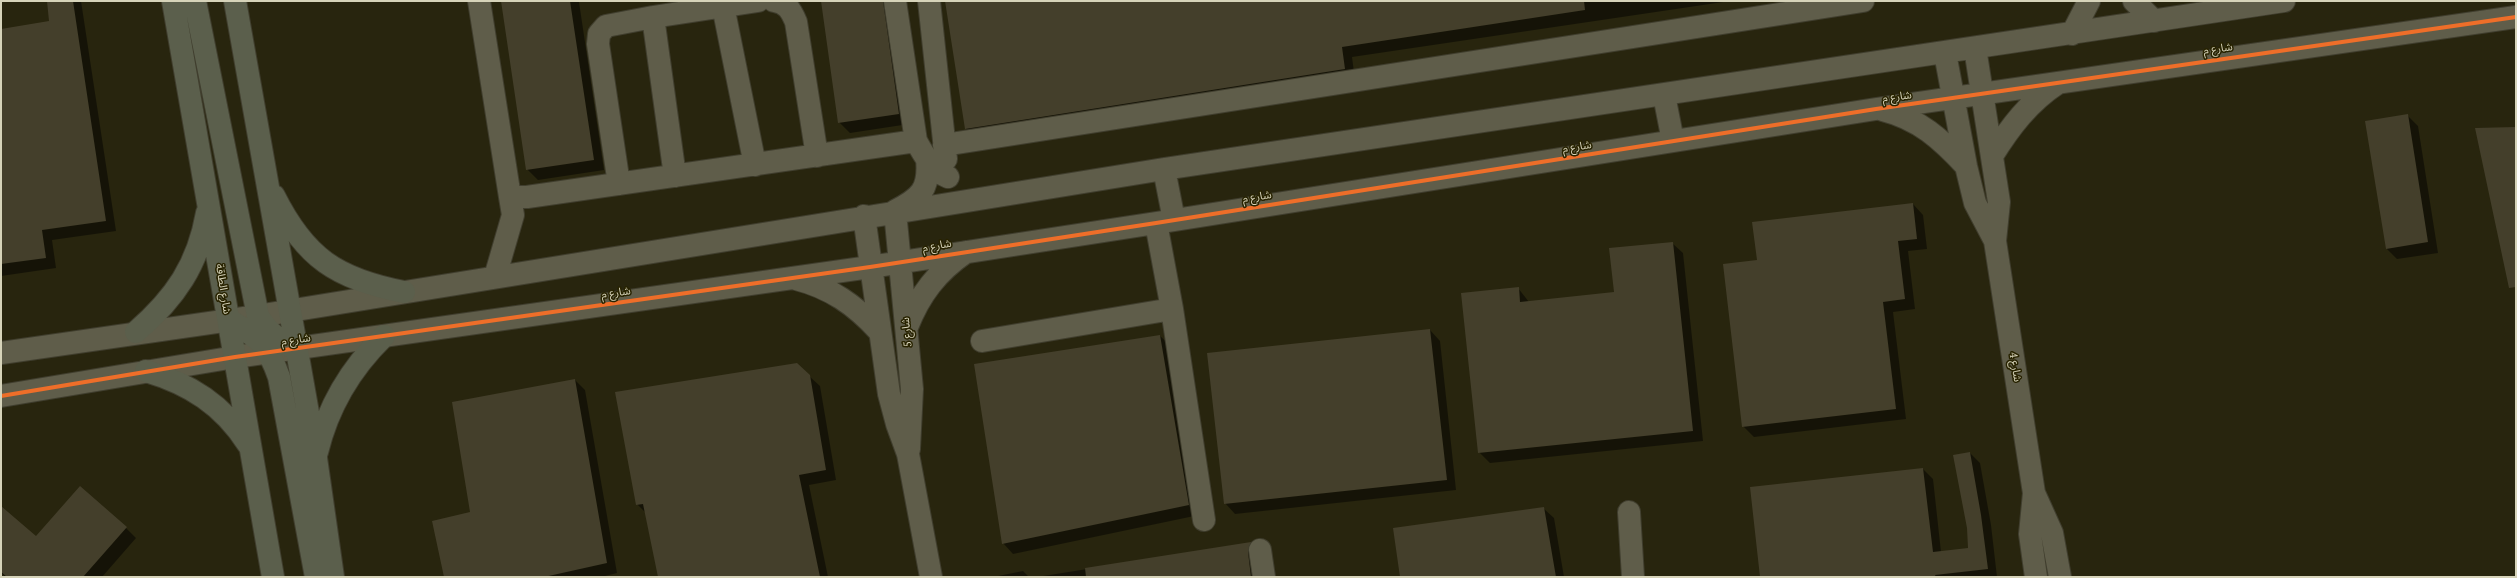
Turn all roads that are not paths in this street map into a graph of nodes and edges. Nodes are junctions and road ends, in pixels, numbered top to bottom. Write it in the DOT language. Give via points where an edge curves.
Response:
graph roads {
  1 [pos="173,1"];
  2 [pos="195,1"];
  3 [pos="235,1"];
  4 [pos="479,1"];
  5 [pos="758,1"];
  6 [pos="774,1"];
  7 [pos="895,1"];
  8 [pos="929,1"];
  9 [pos="1863,1"];
  10 [pos="2089,1"];
  11 [pos="2134,1"];
  12 [pos="2284,1"];
  13 [pos="723,6"];
  14 [pos="653,17"];
  15 [pos="2516,17"];
  16 [pos="2154,21"];
  17 [pos="2072,34"];
  18 [pos="1975,48"];
  19 [pos="1945,53"];
  20 [pos="2063,80"];
  21 [pos="1983,94"];
  22 [pos="1664,95"];
  23 [pos="1953,99"];
  24 [pos="1876,108"];
  25 [pos="1673,141"];
  26 [pos="944,145"];
  27 [pos="922,150"];
  28 [pos="817,156"];
  29 [pos="1992,156"];
  30 [pos="756,164"];
  31 [pos="1966,166"];
  32 [pos="1164,169"];
  33 [pos="675,176"];
  34 [pos="265,177"];
  35 [pos="948,177"];
  36 [pos="619,184"];
  37 [pos="510,197"];
  38 [pos="209,202"];
  39 [pos="951,202"];
  40 [pos="895,211"];
  41 [pos="864,216"];
  42 [pos="1165,221"];
  43 [pos="1995,241"];
  44 [pos="968,250"];
  45 [pos="900,262"];
  46 [pos="870,267"];
  47 [pos="495,277"];
  48 [pos="791,278"];
  49 [pos="404,292"];
  50 [pos="1172,309"];
  51 [pos="288,310"];
  52 [pos="258,316"];
  53 [pos="229,320"];
  54 [pos="906,328"];
  55 [pos="879,331"];
  56 [pos="136,332"];
  57 [pos="384,336"];
  58 [pos="982,341"];
  59 [pos="295,349"];
  60 [pos="270,352"];
  61 [pos="1,353"];
  62 [pos="235,357"];
  63 [pos="146,371"];
  64 [pos="1,396"];
  65 [pos="252,450"];
  66 [pos="908,454"];
  67 [pos="316,458"];
  68 [pos="2034,493"];
  69 [pos="1629,512"];
  70 [pos="1204,520"];
  71 [pos="1260,550"];
  72 [pos="273,577"];
  73 [pos="316,577"];
  74 [pos="333,577"];
  75 [pos="931,577"];
  76 [pos="1264,577"];
  77 [pos="1634,577"];
  78 [pos="2036,577"];
  79 [pos="2060,577"];
  1 -- 38 [label="main road, شارع الطاقة"];
  2 -- 52 [label="main road"];
  3 -- 34 [label="main road"];
  4 -- 37 [label="street"];
  5 -- 13 [label="street"];
  6 -- 28 [label="street" via="781,2 791,10 796,22"];
  7 -- 27 [label="street"];
  8 -- 26 [label="street"];
  9 -- 26 [label="street"];
  10 -- 17 [label="street"];
  11 -- 16 [label="street"];
  12 -- 16 [label="street"];
  13 -- 14 [label="street"];
  13 -- 30 [label="street"];
  14 -- 33 [label="street"];
  14 -- 36 [label="street" via="606,26 599,34 598,44"];
  15 -- 20 [label="street, شارع م"];
  16 -- 17 [label="street"];
  17 -- 18 [label="street"];
  18 -- 19 [label="street"];
  18 -- 21 [label="street, شارع 4"];
  19 -- 22 [label="street"];
  19 -- 23 [label="street, شارع 4"];
  20 -- 21 [label="street, شارع م"];
  20 -- 29 [label="street" via="2025,110"];
  21 -- 23 [label="street, شارع م"];
  21 -- 29 [label="street, شارع 4"];
  22 -- 25 [label="street"];
  22 -- 32 [label="street"];
  23 -- 24 [label="street, شارع م"];
  23 -- 31 [label="street, شارع 4"];
  24 -- 25 [label="street, شارع م"];
  24 -- 31 [label="street" via="1917,122 1935,134"];
  25 -- 42 [label="street, شارع م"];
  26 -- 35 [label="street"];
  27 -- 28 [label="street"];
  27 -- 35 [label="street" via="938,173"];
  27 -- 40 [label="street" via="928,169 922,193"];
  28 -- 30 [label="street"];
  29 -- 43 [label="street, شارع 4" via="1999,202"];
  30 -- 33 [label="street"];
  31 -- 43 [label="street, شارع 4" via="1975,202"];
  32 -- 39 [label="street"];
  32 -- 42 [label="street"];
  33 -- 36 [label="street"];
  34 -- 49 [label="main road" via="294,231 315,255 341,273 363,282"];
  34 -- 51 [label="main road"];
  35 -- 39 [label="street"];
  36 -- 37 [label="street" via="527,197"];
  37 -- 47 [label="street" via="513,214"];
  38 -- 53 [label="main road, شارع الطاقة"];
  38 -- 56 [label="main road" via="201,240 193,262 178,288 159,312"];
  39 -- 40 [label="street"];
  40 -- 41 [label="street"];
  40 -- 45 [label="street, شارع 5"];
  41 -- 46 [label="street, شارع 5"];
  41 -- 47 [label="street"];
  42 -- 44 [label="street, شارع م"];
  42 -- 50 [label="street"];
  43 -- 68 [label="street, شارع 4"];
  44 -- 45 [label="street, شارع م"];
  44 -- 54 [label="street" via="947,265 929,283 916,304"];
  45 -- 46 [label="street, شارع م"];
  45 -- 54 [label="street, شارع 5"];
  46 -- 48 [label="street, شارع م"];
  46 -- 55 [label="street, شارع 5"];
  47 -- 49 [label="street"];
  48 -- 55 [label="street" via="816,284 840,296 862,312"];
  48 -- 57 [label="street, شارع م"];
  49 -- 51 [label="street"];
  50 -- 58 [label="street"];
  50 -- 70 [label="street"];
  51 -- 52 [label="street"];
  51 -- 59 [label="main road"];
  52 -- 53 [label="street"];
  52 -- 59 [label="main road" via="276,339"];
  53 -- 56 [label="street"];
  53 -- 60 [label="main road" via="247,331"];
  53 -- 62 [label="main road, شارع الطاقة"];
  54 -- 66 [label="street, شارع 5" via="912,404"];
  55 -- 66 [label="street, شارع 5" via="893,409"];
  56 -- 61 [label="street"];
  57 -- 59 [label="street, شارع م"];
  57 -- 67 [label="main road" via="357,364 339,391 329,412"];
  59 -- 60 [label="street, شارع م"];
  59 -- 67 [label="main road"];
  60 -- 62 [label="street, شارع م"];
  60 -- 73 [label="main road" via="279,377"];
  62 -- 63 [label="street, شارع م"];
  62 -- 65 [label="main road, شارع الطاقة"];
  63 -- 64 [label="street, شارع م"];
  63 -- 65 [label="main road" via="172,379 213,403 237,427"];
  65 -- 72 [label="main road, شارع الطاقة"];
  66 -- 75 [label="street, شارع 5"];
  67 -- 74 [label="main road"];
  68 -- 78 [label="street, شارع 4" via="2030,534"];
  68 -- 79 [label="street, شارع 4" via="2052,533"];
  69 -- 77 [label="street"];
  71 -- 76 [label="street"];
}
